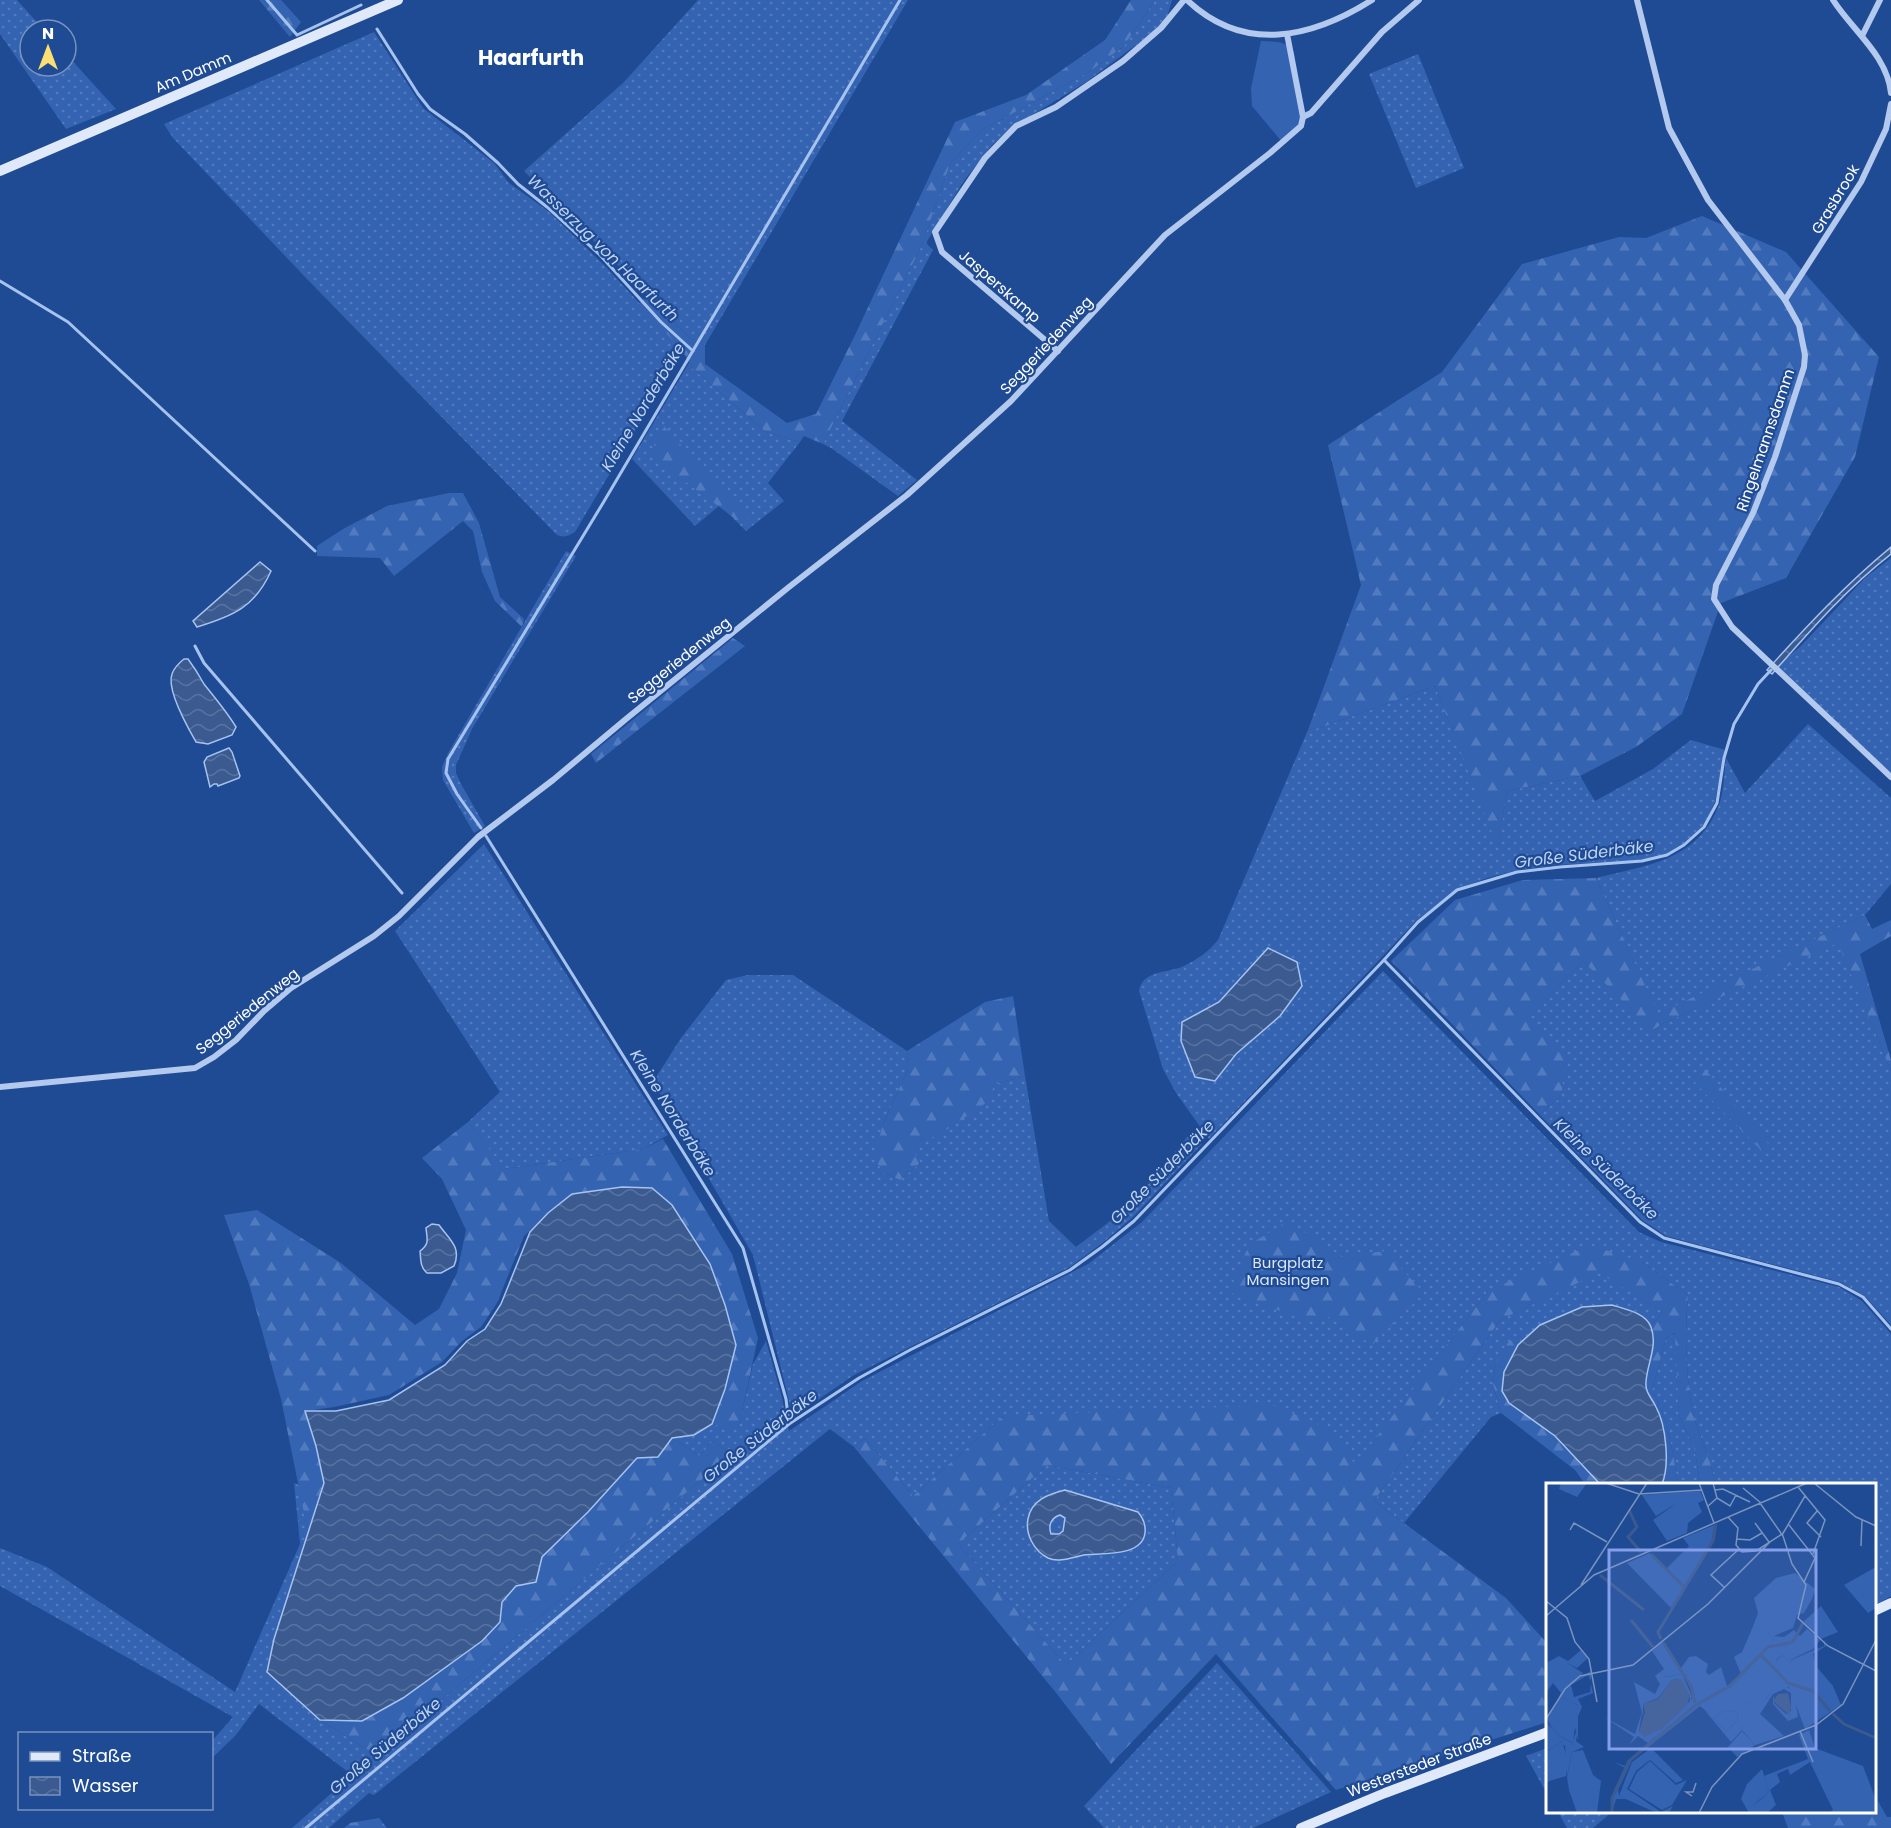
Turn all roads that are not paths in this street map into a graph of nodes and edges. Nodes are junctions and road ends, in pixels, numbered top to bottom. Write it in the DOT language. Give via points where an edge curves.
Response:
graph roads {
  1 [pos="398,0"];
  2 [pos="1185,0"];
  3 [pos="1372,0"];
  4 [pos="1419,0"];
  5 [pos="1637,0"];
  6 [pos="1833,0"];
  7 [pos="1880,0"];
  8 [pos="1287,34"];
  9 [pos="1862,36"];
  10 [pos="1891,93"];
  11 [pos="1891,104"];
  12 [pos="1303,117"];
  13 [pos="0,171"];
  14 [pos="1785,300"];
  15 [pos="1058,351"];
  16 [pos="1891,777"];
  17 [pos="0,1087"];
  18 [pos="1891,1603"];
  19 [pos="1876,1610"];
  20 [pos="1546,1733"];
  21 [pos="1301,1828"];
  1 -- 13 [label="main road, Am Damm"];
  2 -- 8 [label="street" via="1219,24 1246,33"];
  2 -- 15 [label="street, Jasperskamp" via="1161,28 1123,61 1056,107 1016,126 985,158 935,232 942,252"];
  3 -- 8 [label="street" via="1322,26"];
  4 -- 12 [label="street, Seggeriedenweg" via="1382,32 1311,113"];
  5 -- 14 [label="street, Ringelmannsdamm" via="1669,128 1708,200"];
  6 -- 9 [label="street"];
  7 -- 9 [label="street"];
  8 -- 12 [label="street"];
  9 -- 10 [label="street" via="1888,77"];
  11 -- 14 [label="street, Grasbrook" via="1886,129 1861,182"];
  12 -- 15 [label="street, Seggeriedenweg" via="1301,126 1270,153 1165,235"];
  14 -- 16 [label="street, Ringelmannsdamm" via="1799,325 1804,367 1754,513 1716,585 1714,599 1732,627"];
  15 -- 17 [label="street, Seggeriedenweg" via="1011,401 907,495 478,837 399,916 291,988 214,1057 195,1068"];
  18 -- 19 [label="main road"];
  20 -- 21 [label="main road, Westersteder Straße"];
}
